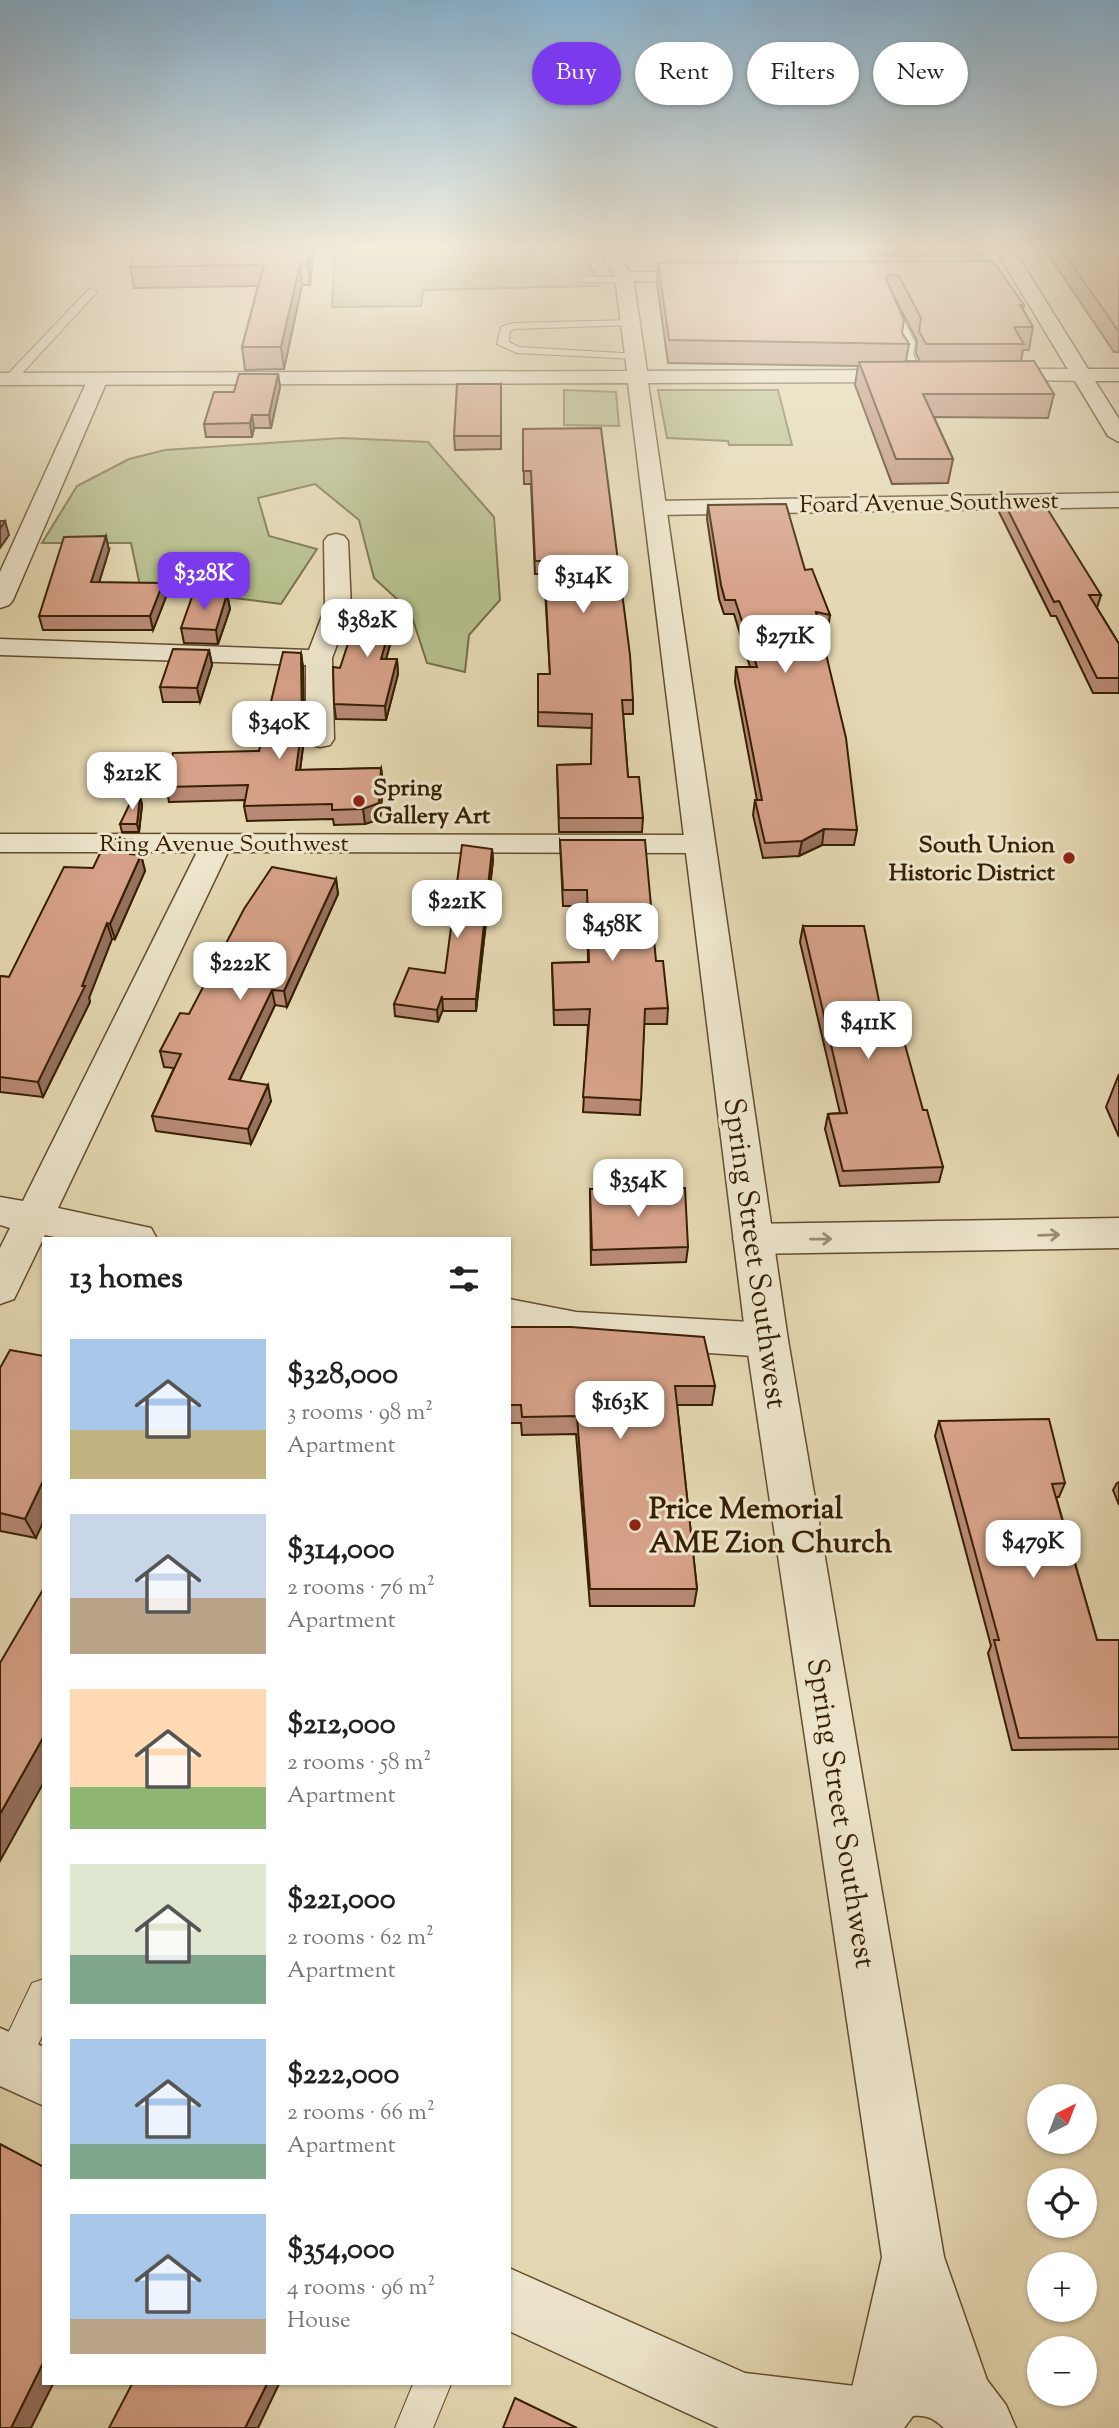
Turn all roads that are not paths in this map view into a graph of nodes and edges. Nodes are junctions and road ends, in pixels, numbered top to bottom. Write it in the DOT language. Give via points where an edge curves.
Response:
graph roads {
  1 [pos="21,363"];
  2 [pos="610,363"];
  3 [pos="636,363"];
  4 [pos="915,363"];
  5 [pos="1076,363"];
  6 [pos="636,367"];
  7 [pos="1119,374"];
  8 [pos="1083,375"];
  9 [pos="925,376"];
  10 [pos="972,376"];
  11 [pos="5,379"];
  12 [pos="97,381"];
  13 [pos="1119,436"];
  14 [pos="1119,500"];
  15 [pos="656,508"];
  16 [pos="336,541"];
  17 [pos="0,600"];
  18 [pos="0,648"];
  19 [pos="319,658"];
  20 [pos="320,739"];
  21 [pos="0,843"];
  22 [pos="217,843"];
  23 [pos="700,844"];
  24 [pos="17,1214"];
  25 [pos="1119,1233"];
  26 [pos="127,1237"];
  27 [pos="753,1239"];
  28 [pos="0,1287"];
  29 [pos="511,1315"];
  30 [pos="767,1340"];
  31 [pos="42,2001"];
  32 [pos="19,2065"];
  33 [pos="913,2257"];
  34 [pos="511,2299"];
  35 [pos="432,2385"];
  36 [pos="758,2416"];
  37 [pos="875,2416"];
  38 [pos="980,2418"];
  39 [pos="414,2428"];
  1 -- 11 [label="lane"];
  2 -- 6 [label="lane"];
  3 -- 6 [label="street, Spring Street Southwest"];
  4 -- 9 [label="lane"];
  5 -- 8 [label="street"];
  6 -- 9 [label="street"];
  6 -- 12 [label="street"];
  6 -- 15 [label="street, Spring Street Southwest"];
  7 -- 8 [label="street"];
  8 -- 10 [label="street"];
  8 -- 13 [label="street"];
  11 -- 12 [label="street"];
  12 -- 17 [label="street"];
  14 -- 15 [label="street, Foard Avenue Southwest"];
  15 -- 23 [label="street, Spring Street Southwest"];
  16 -- 19 [label="street" via="338,608"];
  18 -- 19 [label="street"];
  19 -- 20 [label="street"];
  21 -- 22 [label="street, Ring Avenue Southwest"];
  22 -- 23 [label="street, Ring Avenue Southwest"];
  22 -- 24 [label="street"];
  23 -- 27 [label="street, Spring Street Southwest"];
  24 -- 26 [label="street"];
  24 -- 28 [label="street"];
  27 -- 25 [label="street, one-way"];
  27 -- 30 [label="street, Spring Street Southwest"];
  29 -- 30 [label="street" via="576,1328"];
  30 -- 33 [label="street, Spring Street Southwest"];
  31 -- 32 [label="lane"];
  33 -- 37 [label="street, Spring Street Southwest"];
  33 -- 38 [label="street, Spring Street Southwest"];
  34 -- 36 [label="street"];
  35 -- 39 [label="lane"];
  36 -- 37 [label="street"];
  37 -- 38 [label="street" via="897,2387 918,2382 940,2386"];
}
